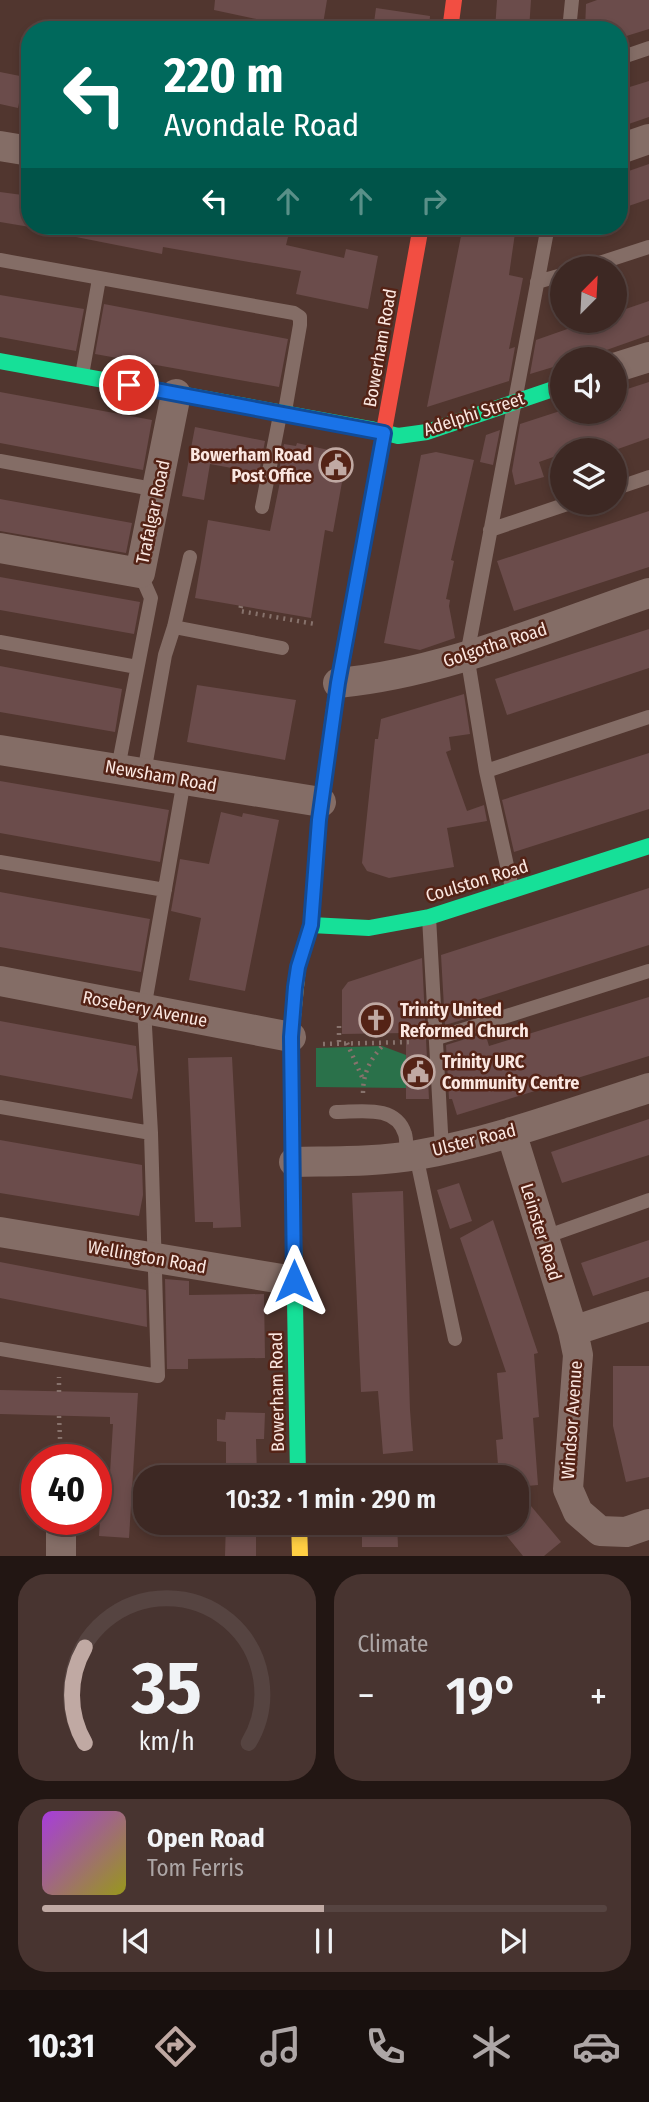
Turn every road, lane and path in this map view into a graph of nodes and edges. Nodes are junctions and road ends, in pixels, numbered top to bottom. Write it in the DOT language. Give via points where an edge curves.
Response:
graph roads {
  1 [pos="454,0"];
  2 [pos="572,0"];
  3 [pos="451,21"];
  4 [pos="570,21"];
  5 [pos="649,48"];
  6 [pos="628,55"];
  7 [pos="649,139"];
  8 [pos="0,146"];
  9 [pos="628,146"];
  10 [pos="21,150"];
  11 [pos="419,235"];
  12 [pos="546,235"];
  13 [pos="649,247"];
  14 [pos="621,256"];
  15 [pos="0,260"];
  16 [pos="550,278"];
  17 [pos="99,279"];
  18 [pos="537,282"];
  19 [pos="649,357"];
  20 [pos="0,361"];
  21 [pos="627,364"];
  22 [pos="82,377"];
  23 [pos="550,390"];
  24 [pos="176,394"];
  25 [pos="515,401"];
  26 [pos="282,414"];
  27 [pos="384,433"];
  28 [pos="0,461"];
  29 [pos="649,477"];
  30 [pos="627,485"];
  31 [pos="158,490"];
  32 [pos="262,507"];
  33 [pos="550,510"];
  34 [pos="489,530"];
  35 [pos="0,548"];
  36 [pos="190,556"];
  37 [pos="140,573"];
  38 [pos="649,593"];
  39 [pos="240,611"];
  40 [pos="315,624"];
  41 [pos="174,627"];
  42 [pos="0,642"];
  43 [pos="282,648"];
  44 [pos="467,655"];
  45 [pos="136,667"];
  46 [pos="338,683"];
  47 [pos="649,717"];
  48 [pos="0,750"];
  49 [pos="131,771"];
  50 [pos="486,771"];
  51 [pos="184,780"];
  52 [pos="321,802"];
  53 [pos="649,846"];
  54 [pos="0,862"];
  55 [pos="165,890"];
  56 [pos="513,891"];
  57 [pos="429,917"];
  58 [pos="311,925"];
  59 [pos="649,971"];
  60 [pos="0,981"];
  61 [pos="144,1009"];
  62 [pos="339,1026"];
  63 [pos="438,1038"];
  64 [pos="385,1042"];
  65 [pos="414,1042"];
  66 [pos="339,1043"];
  67 [pos="347,1043"];
  68 [pos="291,1044"];
  69 [pos="363,1078"];
  70 [pos="649,1088"];
  71 [pos="0,1107"];
  72 [pos="335,1112"];
  73 [pos="363,1112"];
  74 [pos="511,1132"];
  75 [pos="151,1133"];
  76 [pos="421,1154"];
  77 [pos="294,1162"];
  78 [pos="649,1200"];
  79 [pos="0,1232"];
  80 [pos="542,1238"];
  81 [pos="156,1259"];
  82 [pos="294,1281"];
  83 [pos="649,1306"];
  84 [pos="573,1331"];
  85 [pos="455,1339"];
  86 [pos="0,1349"];
  87 [pos="59,1416"];
  88 [pos="60,1444"];
  89 [pos="298,1465"];
  90 [pos="649,1524"];
  91 [pos="61,1535"];
  92 [pos="299,1535"];
  93 [pos="61,1556"];
  94 [pos="300,1556"];
  1 -- 3 [label="street"];
  2 -- 4 [label="lane"];
  5 -- 6 [label="lane"];
  7 -- 9 [label="street"];
  8 -- 10 [label="street"];
  11 -- 27 [label="street, Bowerham Road"];
  12 -- 18 [label="lane"];
  13 -- 14 [label="lane"];
  15 -- 17 [label="lane"];
  16 -- 18 [label="lane"];
  17 -- 22 [label="lane"];
  17 -- 26 [label="lane" via="300,317"];
  18 -- 25 [label="lane"];
  19 -- 21 [label="street"];
  20 -- 22 [label="street, Adelphi Street"];
  22 -- 24 [label="street, Adelphi Street"];
  23 -- 25 [label="street, Adelphi Street"];
  24 -- 26 [label="street, Adelphi Street"];
  24 -- 31 [label="street, Trafalgar Road"];
  25 -- 27 [label="street, Adelphi Street" via="427,432"];
  25 -- 34 [label="lane"];
  26 -- 27 [label="street, Adelphi Street"];
  26 -- 32 [label="lane"];
  27 -- 46 [label="street, Bowerham Road"];
  28 -- 31 [label="lane"];
  29 -- 30 [label="lane"];
  31 -- 37 [label="street, Trafalgar Road"];
  33 -- 34 [label="lane"];
  34 -- 44 [label="lane"];
  35 -- 37 [label="street, Trafalgar Road"];
  36 -- 41 [label="lane"];
  37 -- 45 [label="lane" via="151,598"];
  38 -- 44 [label="street, Golgotha Road"];
  39 -- 40 [label="path"];
  41 -- 43 [label="lane"];
  41 -- 49 [label="lane"];
  42 -- 45 [label="lane"];
  44 -- 46 [label="street, Golgotha Road" via="405,673"];
  44 -- 50 [label="lane"];
  45 -- 49 [label="lane"];
  46 -- 52 [label="street, Bowerham Road"];
  47 -- 50 [label="lane"];
  48 -- 49 [label="street, Newsham Road"];
  49 -- 51 [label="street, Newsham Road"];
  50 -- 56 [label="lane"];
  51 -- 52 [label="street, Newsham Road"];
  51 -- 55 [label="lane"];
  52 -- 58 [label="street, Bowerham Road"];
  53 -- 56 [label="street, Coulston Road"];
  54 -- 55 [label="lane"];
  55 -- 61 [label="lane"];
  56 -- 57 [label="street, Coulston Road"];
  57 -- 58 [label="street, Coulston Road" via="369,928"];
  57 -- 63 [label="lane"];
  58 -- 68 [label="street, Bowerham Road" via="298,967"];
  59 -- 63 [label="lane"];
  60 -- 61 [label="street, Rosebery Avenue"];
  61 -- 68 [label="street, Rosebery Avenue"];
  61 -- 75 [label="lane"];
  62 -- 66 [label="path"];
  63 -- 76 [label="lane"];
  64 -- 65 [label="path"];
  64 -- 67 [label="path"];
  64 -- 69 [label="path"];
  66 -- 67 [label="path"];
  66 -- 68 [label="path"];
  67 -- 69 [label="path"];
  68 -- 77 [label="street, Bowerham Road"];
  69 -- 73 [label="path"];
  70 -- 74 [label="street, Ulster Road"];
  71 -- 75 [label="lane"];
  72 -- 73 [label="lane"];
  73 -- 76 [label="lane" via="386,1112 397,1119"];
  74 -- 76 [label="street, Ulster Road"];
  74 -- 80 [label="street, Leinster Road"];
  75 -- 81 [label="lane"];
  76 -- 77 [label="street, Ulster Road"];
  76 -- 85 [label="lane"];
  77 -- 82 [label="street, Bowerham Road"];
  78 -- 80 [label="lane"];
  79 -- 81 [label="street, Wellington Road"];
  80 -- 84 [label="street, Leinster Road"];
  81 -- 82 [label="street, Wellington Road"];
  81 -- 86 [label="lane" via="158,1377"];
  82 -- 89 [label="street, Bowerham Road"];
  83 -- 84 [label="street"];
  84 -- 90 [label="street, Windsor Avenue" via="578,1355 568,1489 578,1512 600,1531 626,1532"];
  87 -- 88 [label="path"];
  91 -- 93 [label="street"];
  92 -- 94 [label="street"];
}
